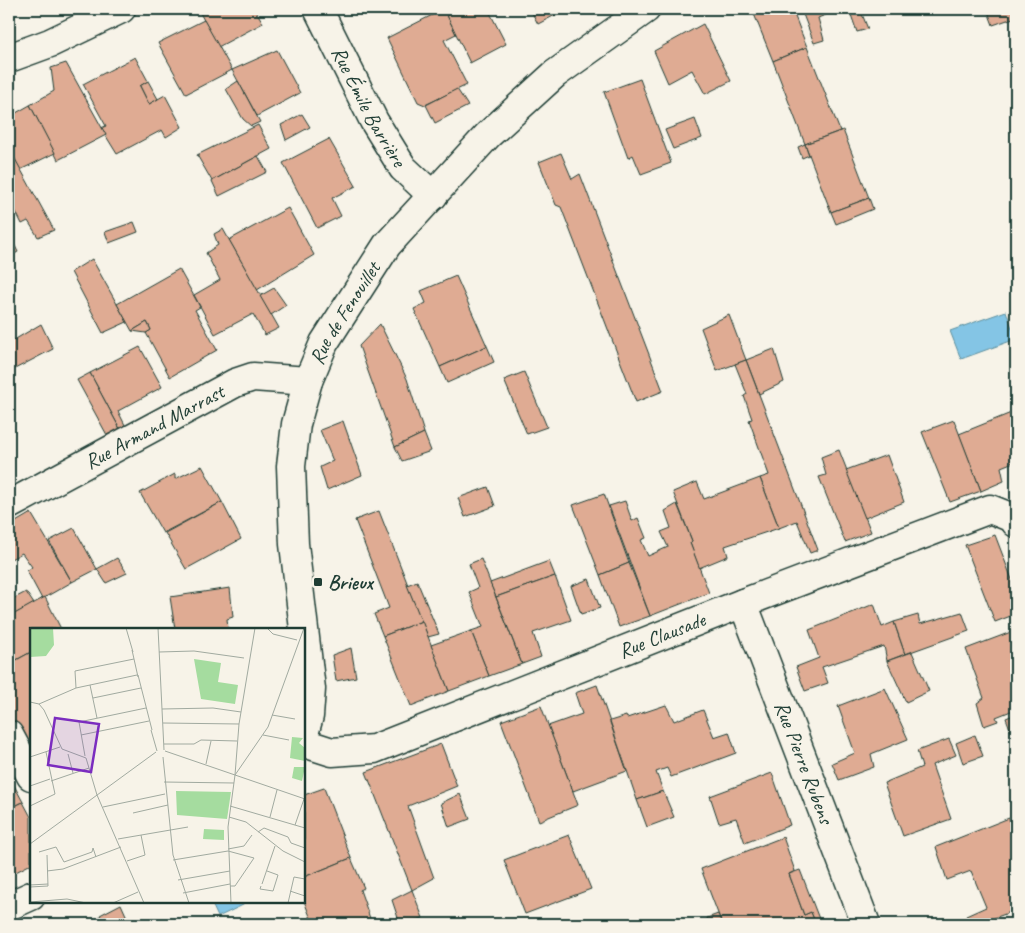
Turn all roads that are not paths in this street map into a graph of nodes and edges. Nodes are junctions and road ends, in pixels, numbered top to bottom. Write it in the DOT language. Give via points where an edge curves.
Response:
graph roads {
  1 [pos="121,9"];
  2 [pos="318,9"];
  3 [pos="646,9"];
  4 [pos="9,58"];
  5 [pos="433,196"];
  6 [pos="308,381"];
  7 [pos="9,505"];
  8 [pos="1016,523"];
  9 [pos="743,603"];
  10 [pos="304,628"];
  11 [pos="305,638"];
  12 [pos="305,730"];
  13 [pos="9,736"];
  14 [pos="305,744"];
  15 [pos="30,774"];
  16 [pos="30,896"];
  17 [pos="9,906"];
  18 [pos="866,924"];
  1 -- 4 [label="street" via="50,43"];
  2 -- 5 [label="street, Rue Émile Barrière" via="374,121 403,168"];
  3 -- 5 [label="street, Rue de Fenouillet" via="555,74 488,135"];
  5 -- 6 [label="street, Rue de Fenouillet" via="387,245 329,335"];
  6 -- 7 [label="street, Rue Armand Marrast" via="254,377 235,383"];
  6 -- 10 [label="street, Rue de Fenouillet" via="296,424 291,466 294,544"];
  8 -- 9 [label="street, Rue Clausade" via="1015,519 990,509"];
  9 -- 14 [label="street, Rue Clausade" via="374,749 332,752"];
  9 -- 18 [label="street, Rue Pierre Rubens"];
  11 -- 12 [label="street, Rue de Fenouillet" via="311,689"];
  13 -- 15 [label="street"];
  16 -- 17 [label="street"];
}
